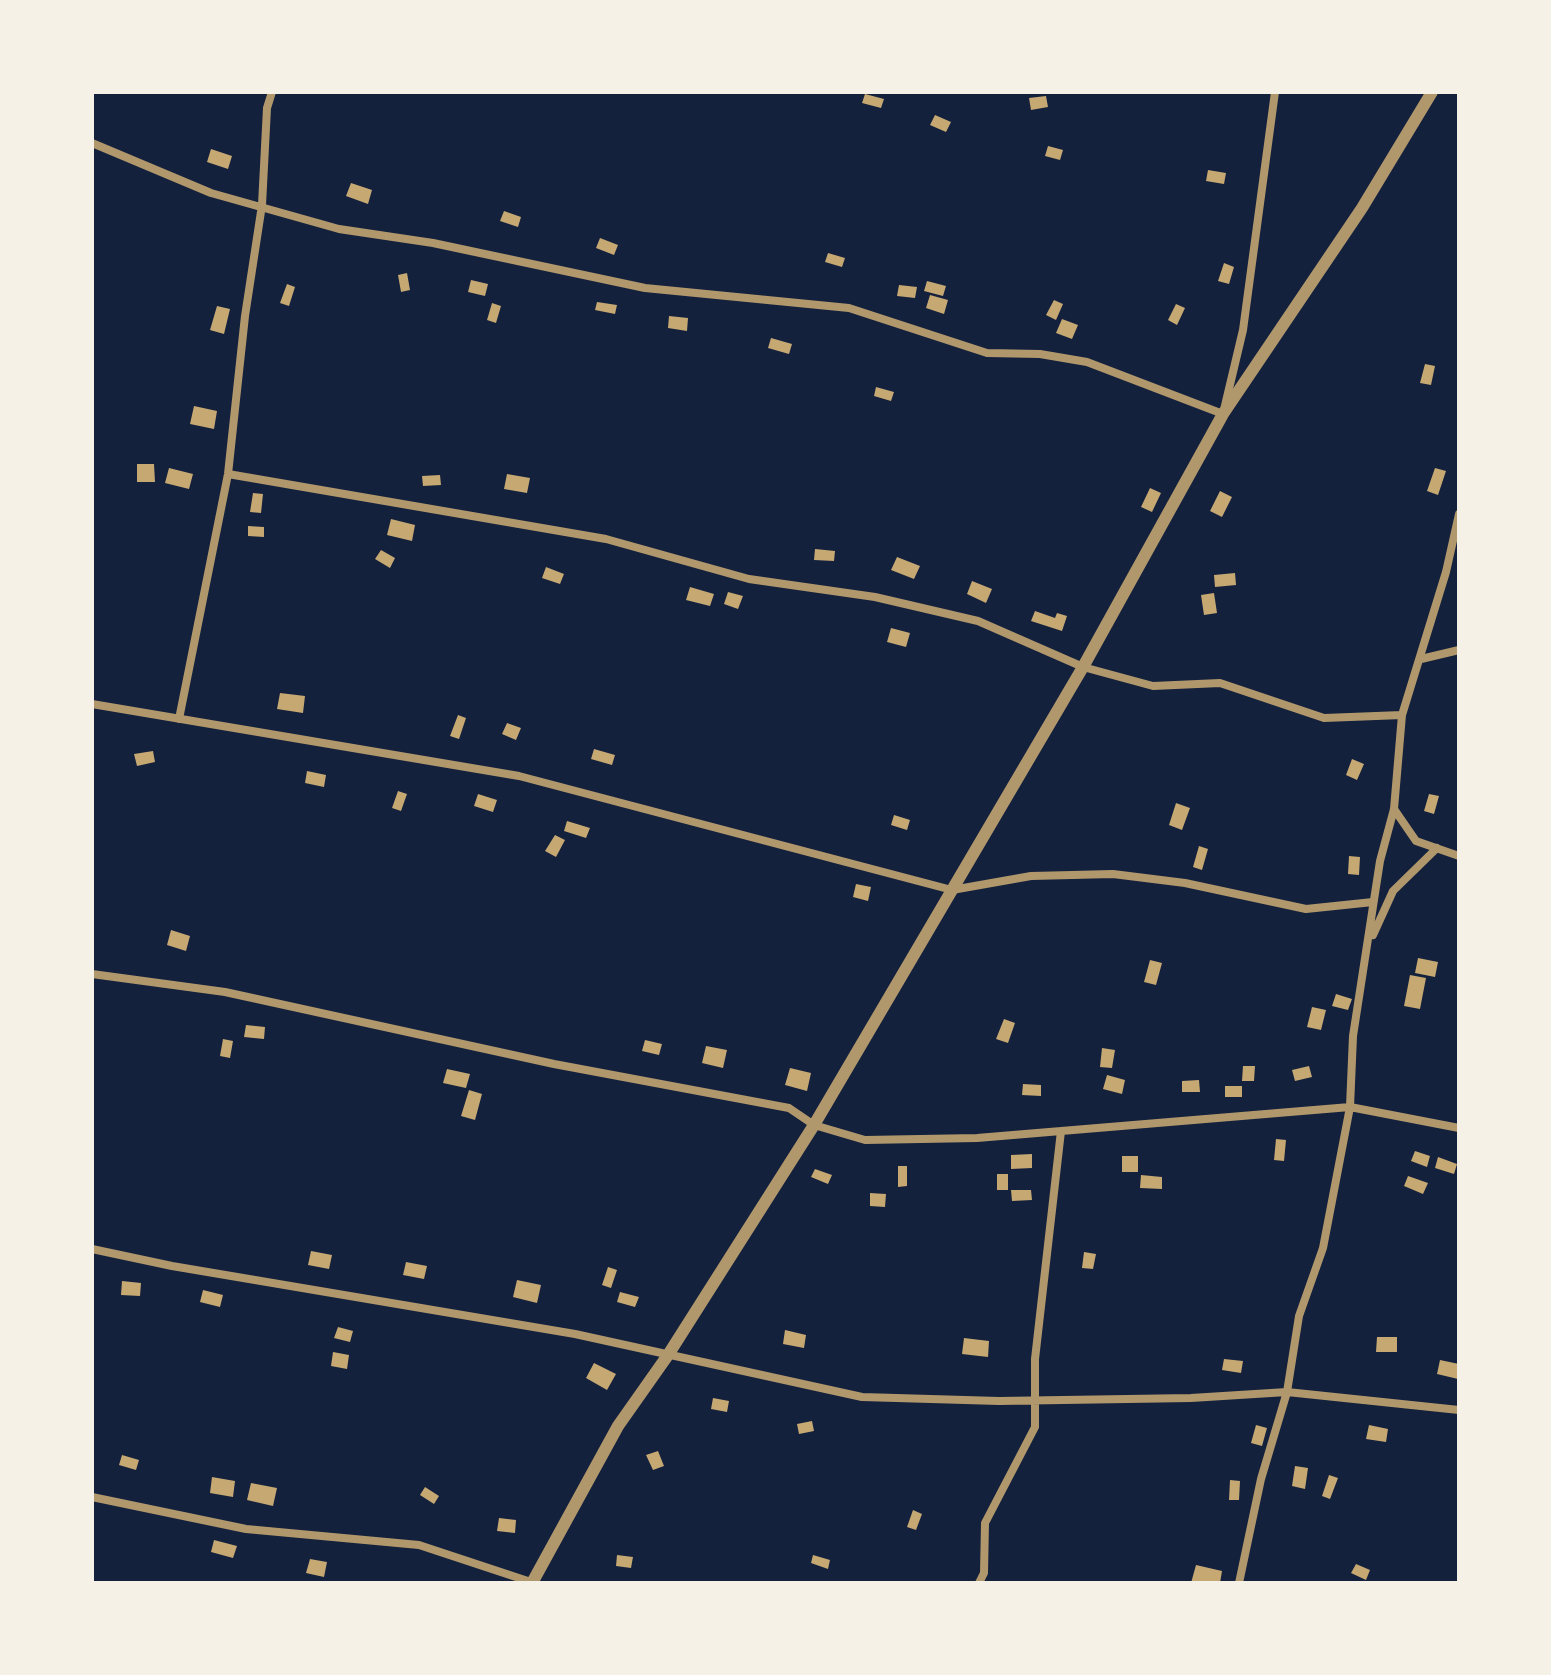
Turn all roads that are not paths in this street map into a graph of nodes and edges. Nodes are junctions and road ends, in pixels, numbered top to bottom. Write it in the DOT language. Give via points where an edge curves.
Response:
graph roads {
  1 [pos="272,92"];
  2 [pos="1275,92"];
  3 [pos="1432,92"];
  4 [pos="92,143"];
  5 [pos="262,205"];
  6 [pos="1223,414"];
  7 [pos="228,474"];
  8 [pos="1459,514"];
  9 [pos="1459,650"];
  10 [pos="1421,659"];
  11 [pos="1083,667"];
  12 [pos="92,704"];
  13 [pos="1402,715"];
  14 [pos="179,719"];
  15 [pos="1394,809"];
  16 [pos="1437,848"];
  17 [pos="1459,856"];
  18 [pos="952,890"];
  19 [pos="1373,902"];
  20 [pos="1365,954"];
  21 [pos="92,974"];
  22 [pos="1350,1107"];
  23 [pos="814,1125"];
  24 [pos="1459,1128"];
  25 [pos="1061,1131"];
  26 [pos="92,1249"];
  27 [pos="668,1355"];
  28 [pos="1287,1392"];
  29 [pos="1038,1400"];
  30 [pos="1459,1410"];
  31 [pos="92,1497"];
  32 [pos="533,1583"];
  33 [pos="979,1583"];
  34 [pos="1239,1583"];
  1 -- 5 [label="street"];
  2 -- 6 [label="street" via="1243,330"];
  3 -- 6 [label="street" via="1362,208"];
  4 -- 5 [label="street" via="211,193"];
  5 -- 6 [label="street" via="339,229 433,243 645,288 849,308 987,353 1087,362"];
  5 -- 7 [label="street"];
  6 -- 11 [label="street"];
  7 -- 11 [label="street" via="606,539 749,579 875,597 978,621"];
  7 -- 14 [label="street"];
  8 -- 10 [label="street"];
  9 -- 10 [label="street"];
  10 -- 13 [label="street"];
  11 -- 13 [label="street" via="1153,686 1220,683 1324,718"];
  11 -- 18 [label="street"];
  12 -- 14 [label="street"];
  13 -- 15 [label="street"];
  14 -- 18 [label="street" via="519,776"];
  15 -- 16 [label="street" via="1416,841"];
  15 -- 19 [label="street"];
  16 -- 17 [label="street"];
  16 -- 20 [label="street" via="1393,891"];
  18 -- 19 [label="street" via="1031,876 1113,874 1306,909"];
  18 -- 23 [label="street"];
  19 -- 20 [label="street"];
  20 -- 22 [label="street"];
  21 -- 23 [label="street" via="225,992 554,1064 789,1108"];
  22 -- 24 [label="street"];
  22 -- 25 [label="street"];
  22 -- 28 [label="street" via="1323,1248 1299,1316"];
  23 -- 25 [label="street" via="865,1140"];
  23 -- 27 [label="street"];
  25 -- 29 [label="street" via="1035,1359"];
  26 -- 27 [label="street"];
  27 -- 29 [label="street" via="862,1397"];
  27 -- 32 [label="street" via="618,1426"];
  28 -- 29 [label="street"];
  28 -- 30 [label="street"];
  28 -- 34 [label="street" via="1261,1479"];
  29 -- 33 [label="street" via="1035,1427 985,1523"];
  31 -- 32 [label="street" via="246,1529 419,1545"];
}
